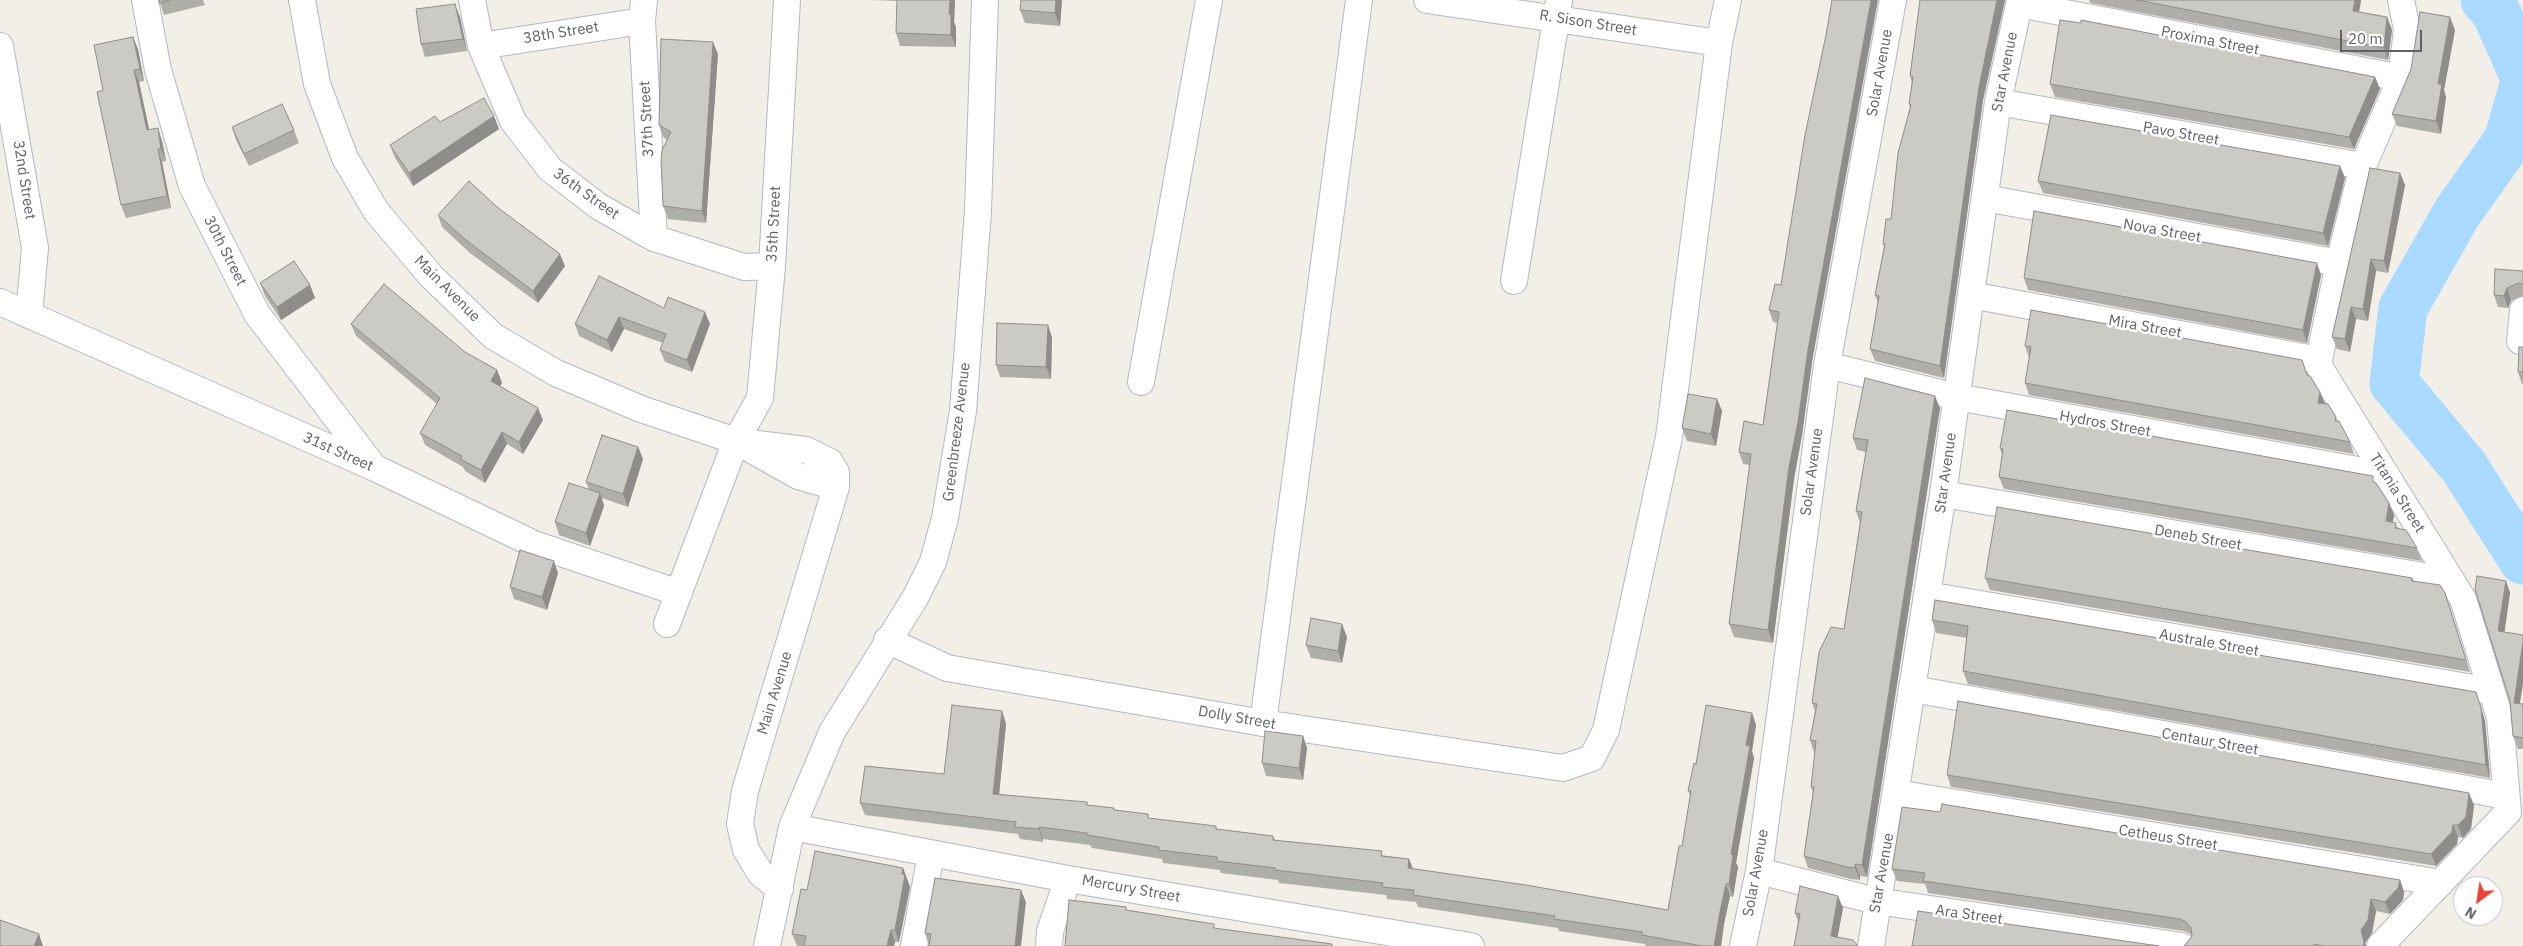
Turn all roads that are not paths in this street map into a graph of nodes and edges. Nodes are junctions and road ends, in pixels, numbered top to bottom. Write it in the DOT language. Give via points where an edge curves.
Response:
graph roads {
  1 [pos="145,0"];
  2 [pos="302,0"];
  3 [pos="472,0"];
  4 [pos="787,0"];
  5 [pos="985,0"];
  6 [pos="1209,0"];
  7 [pos="1359,0"];
  8 [pos="1427,0"];
  9 [pos="1728,0"];
  10 [pos="1893,0"];
  11 [pos="2401,0"];
  12 [pos="2019,2"];
  13 [pos="1558,9"];
  14 [pos="643,10"];
  15 [pos="1719,43"];
  16 [pos="0,46"];
  17 [pos="481,46"];
  18 [pos="2401,78"];
  19 [pos="1998,102"];
  20 [pos="11,156"];
  21 [pos="2363,166"];
  22 [pos="1985,198"];
  23 [pos="654,238"];
  24 [pos="2339,263"];
  25 [pos="772,266"];
  26 [pos="1514,281"];
  27 [pos="1971,295"];
  28 [pos="0,302"];
  29 [pos="2523,310"];
  30 [pos="29,315"];
  31 [pos="2520,341"];
  32 [pos="2319,360"];
  33 [pos="1827,365"];
  34 [pos="1140,382"];
  35 [pos="1957,397"];
  36 [pos="736,441"];
  37 [pos="375,468"];
  38 [pos="2385,475"];
  39 [pos="1943,494"];
  40 [pos="2452,581"];
  41 [pos="679,592"];
  42 [pos="1927,595"];
  43 [pos="667,624"];
  44 [pos="887,640"];
  45 [pos="1913,689"];
  46 [pos="2491,691"];
  47 [pos="1263,723"];
  48 [pos="1896,793"];
  49 [pos="2506,796"];
  50 [pos="792,827"];
  51 [pos="931,854"];
  52 [pos="1759,871"];
  53 [pos="1068,878"];
  54 [pos="2441,883"];
  55 [pos="780,889"];
  56 [pos="1876,901"];
  57 [pos="767,946"];
  58 [pos="914,946"];
  59 [pos="1049,946"];
  60 [pos="1471,946"];
  61 [pos="1743,946"];
  62 [pos="1871,946"];
  63 [pos="2182,946"];
  64 [pos="2380,946"];
  1 -- 37 [label="street, 30th Street" via="158,70 192,186 258,314"];
  2 -- 36 [label="street, Main Avenue" via="317,84 345,158 376,211 431,276 493,336 556,373 641,409"];
  3 -- 17 [label="street, 36th Street"];
  4 -- 25 [label="street, 35th Street"];
  5 -- 44 [label="street, Greenbreeze Avenue" via="978,211 963,412 934,562"];
  6 -- 34 [label="street"];
  7 -- 47 [label="street"];
  8 -- 13 [label="street, R. Sison Street"];
  9 -- 15 [label="street"];
  10 -- 33 [label="street, Solar Avenue"];
  11 -- 18 [label="street" via="2407,30"];
  12 -- 18 [label="street, Proxima Street"];
  12 -- 19 [label="street, Star Avenue"];
  13 -- 15 [label="street, R. Sison Street"];
  13 -- 26 [label="street"];
  14 -- 17 [label="street, 38th Street"];
  14 -- 23 [label="street, 37th Street"];
  15 -- 47 [label="street, Dolly Street" via="1669,437 1606,730 1592,758 1563,768"];
  16 -- 20 [label="street, 32nd Street"];
  17 -- 23 [label="street, 36th Street" via="513,121 550,169 598,206"];
  18 -- 21 [label="street"];
  19 -- 21 [label="street, Pavo Street"];
  19 -- 22 [label="street, Star Avenue"];
  20 -- 30 [label="street, 32nd Street" via="35,248"];
  21 -- 24 [label="street"];
  22 -- 24 [label="street, Nova Street"];
  22 -- 27 [label="street, Star Avenue"];
  23 -- 25 [label="street, 36th Street" via="744,267"];
  24 -- 32 [label="street"];
  25 -- 36 [label="street, 35th Street" via="760,398"];
  27 -- 32 [label="street, Mira Street"];
  27 -- 35 [label="street, Star Avenue"];
  28 -- 30 [label="street, 31st Street"];
  29 -- 31 [label="street"];
  30 -- 37 [label="street, 31st Street"];
  32 -- 38 [label="street, Titania Street" via="2320,368"];
  33 -- 35 [label="street, Hydros Street"];
  33 -- 52 [label="street, Solar Avenue"];
  35 -- 38 [label="street, Hydros Street"];
  35 -- 39 [label="street, Star Avenue"];
  36 -- 41 [label="street"];
  36 -- 55 [label="street, Main Avenue" via="798,476 836,486 745,791 740,824 746,850 761,874"];
  37 -- 41 [label="street, 31st Street" via="534,544"];
  38 -- 40 [label="street, Titania Street"];
  39 -- 40 [label="street, Deneb Street"];
  39 -- 42 [label="street, Star Avenue"];
  40 -- 46 [label="street, Titania Street" via="2463,599"];
  41 -- 43 [label="street"];
  42 -- 45 [label="street, Star Avenue"];
  42 -- 46 [label="street, Australe Street"];
  44 -- 47 [label="street, Dolly Street" via="947,668"];
  44 -- 50 [label="street, Greenbreeze Avenue" via="832,732"];
  45 -- 48 [label="street, Star Avenue"];
  45 -- 49 [label="street, Centaur Street"];
  46 -- 49 [label="street, Titania Street" via="2500,718"];
  48 -- 54 [label="street, Cetheus Street"];
  48 -- 56 [label="street, Star Avenue"];
  49 -- 54 [label="street, Titania Street" via="2508,812"];
  50 -- 51 [label="street, Mercury Street"];
  50 -- 55 [label="street, Greenbreeze Avenue"];
  51 -- 53 [label="street, Mercury Street"];
  51 -- 58 [label="street"];
  52 -- 56 [label="street, Ara Street"];
  52 -- 61 [label="street, Solar Avenue"];
  53 -- 59 [label="street" via="1050,931"];
  53 -- 60 [label="street, Mercury Street"];
  54 -- 64 [label="street, Titania Street"];
  55 -- 57 [label="street, Greenbreeze Avenue"];
  56 -- 62 [label="street, Star Avenue"];
  56 -- 63 [label="street, Ara Street"];
}
